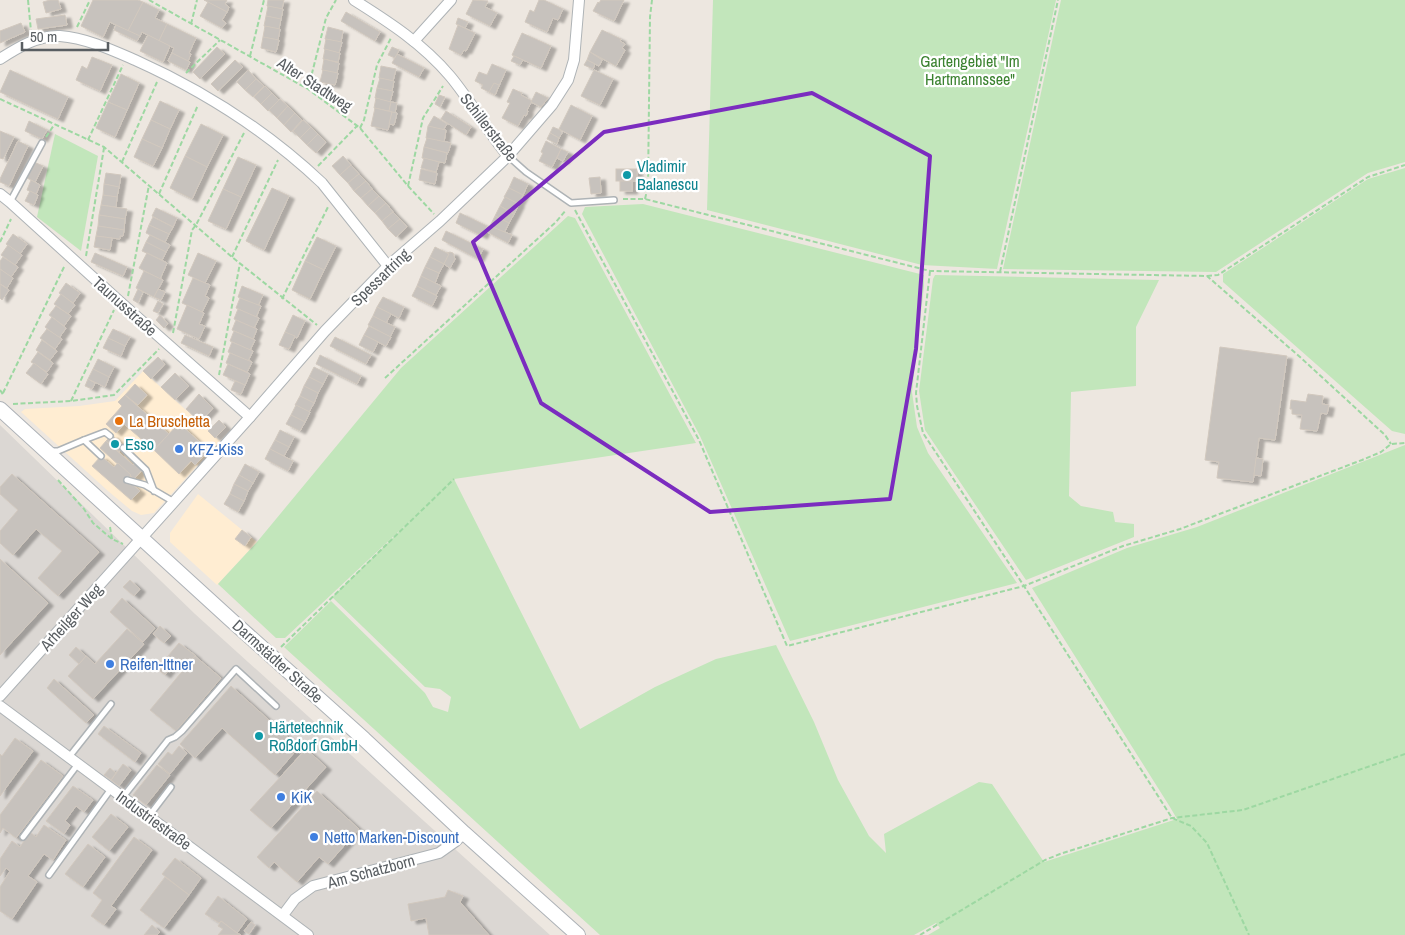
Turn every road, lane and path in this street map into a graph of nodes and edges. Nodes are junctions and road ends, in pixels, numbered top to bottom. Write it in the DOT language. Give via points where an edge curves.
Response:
graph roads {
  1 [pos="28,0"];
  2 [pos="90,0"];
  3 [pos="149,0"];
  4 [pos="197,0"];
  5 [pos="264,0"];
  6 [pos="336,0"];
  7 [pos="354,0"];
  8 [pos="451,0"];
  9 [pos="579,0"];
  10 [pos="652,0"];
  11 [pos="1058,0"];
  12 [pos="191,24"];
  13 [pos="397,27"];
  14 [pos="72,38"];
  15 [pos="220,39"];
  16 [pos="32,41"];
  17 [pos="414,41"];
  18 [pos="127,56"];
  19 [pos="250,56"];
  20 [pos="0,59"];
  21 [pos="161,72"];
  22 [pos="449,75"];
  23 [pos="179,80"];
  24 [pos="308,89"];
  25 [pos="203,94"];
  26 [pos="0,99"];
  27 [pos="249,122"];
  28 [pos="54,124"];
  29 [pos="359,127"];
  30 [pos="88,140"];
  31 [pos="42,143"];
  32 [pos="104,147"];
  33 [pos="283,150"];
  34 [pos="508,156"];
  35 [pos="122,162"];
  36 [pos="1405,165"];
  37 [pos="311,173"];
  38 [pos="149,185"];
  39 [pos="408,186"];
  40 [pos="0,194"];
  41 [pos="159,194"];
  42 [pos="333,197"];
  43 [pos="645,199"];
  44 [pos="614,200"];
  45 [pos="571,203"];
  46 [pos="13,205"];
  47 [pos="440,221"];
  48 [pos="196,226"];
  49 [pos="0,242"];
  50 [pos="70,256"];
  51 [pos="232,257"];
  52 [pos="240,263"];
  53 [pos="388,266"];
  54 [pos="84,269"];
  55 [pos="930,271"];
  56 [pos="1000,272"];
  57 [pos="1207,276"];
  58 [pos="282,299"];
  59 [pos="122,305"];
  60 [pos="325,331"];
  61 [pos="166,342"];
  62 [pos="385,378"];
  63 [pos="216,387"];
  64 [pos="0,390"];
  65 [pos="71,401"];
  66 [pos="4,407"];
  67 [pos="250,417"];
  68 [pos="110,436"];
  69 [pos="84,440"];
  70 [pos="1405,443"];
  71 [pos="1391,444"];
  72 [pos="123,448"];
  73 [pos="46,452"];
  74 [pos="102,456"];
  75 [pos="54,475"];
  76 [pos="454,479"];
  77 [pos="127,480"];
  78 [pos="154,491"];
  79 [pos="174,502"];
  80 [pos="142,538"];
  81 [pos="112,539"];
  82 [pos="1024,586"];
  83 [pos="272,655"];
  84 [pos="0,696"];
  85 [pos="111,704"];
  86 [pos="0,706"];
  87 [pos="276,706"];
  88 [pos="1405,754"];
  89 [pos="69,757"];
  90 [pos="78,764"];
  91 [pos="171,787"];
  92 [pos="111,788"];
  93 [pos="123,797"];
  94 [pos="149,816"];
  95 [pos="1172,818"];
  96 [pos="464,833"];
  97 [pos="23,837"];
  98 [pos="49,875"];
  99 [pos="283,915"];
  100 [pos="308,935"];
  101 [pos="578,935"];
  102 [pos="920,935"];
  103 [pos="1248,935"];
  1 -- 16 [label="path"];
  2 -- 14 [label="path"];
  3 -- 12 [label="path, Alter Stadtweg"];
  4 -- 12 [label="path"];
  5 -- 19 [label="path"];
  6 -- 24 [label="path" via="326,18"];
  7 -- 13 [label="street, Schillerstraße"];
  8 -- 17 [label="street"];
  9 -- 34 [label="street, Spessartring" via="574,60 568,80 552,105"];
  10 -- 43 [label="path" via="648,186"];
  11 -- 56 [label="path"];
  12 -- 15 [label="path, Alter Stadtweg"];
  13 -- 17 [label="street, Schillerstraße"];
  13 -- 29 [label="path" via="377,65 364,120"];
  14 -- 16 [label="street" via="58,36"];
  14 -- 18 [label="street"];
  15 -- 19 [label="path, Alter Stadtweg"];
  15 -- 23 [label="path"];
  16 -- 20 [label="street"];
  17 -- 22 [label="street, Schillerstraße"];
  18 -- 21 [label="street"];
  18 -- 30 [label="path"];
  19 -- 24 [label="path, Alter Stadtweg"];
  21 -- 23 [label="street"];
  21 -- 35 [label="path"];
  22 -- 34 [label="street, Schillerstraße"];
  22 -- 39 [label="path" via="424,118"];
  23 -- 25 [label="street"];
  24 -- 29 [label="path, Alter Stadtweg"];
  25 -- 27 [label="street"];
  25 -- 41 [label="path"];
  26 -- 28 [label="path"];
  27 -- 33 [label="street"];
  27 -- 48 [label="path"];
  28 -- 30 [label="path"];
  28 -- 31 [label="path"];
  29 -- 37 [label="path"];
  29 -- 39 [label="path, Alter Stadtweg"];
  30 -- 32 [label="path"];
  31 -- 46 [label="lane"];
  32 -- 35 [label="path"];
  32 -- 54 [label="path"];
  33 -- 37 [label="street"];
  33 -- 51 [label="path"];
  34 -- 45 [label="lane, Schillerstraße"];
  34 -- 47 [label="street, Spessartring"];
  35 -- 38 [label="path"];
  36 -- 57 [label="path" via="1368,177 1218,276"];
  37 -- 42 [label="street"];
  38 -- 41 [label="path"];
  38 -- 59 [label="path"];
  39 -- 47 [label="path, Alter Stadtweg"];
  40 -- 46 [label="street, Taunusstraße"];
  41 -- 48 [label="path"];
  42 -- 53 [label="street"];
  42 -- 58 [label="path"];
  43 -- 44 [label="path"];
  43 -- 55 [label="path"];
  44 -- 45 [label="lane"];
  45 -- 62 [label="path" via="556,222"];
  45 -- 82 [label="path" via="699,440 787,646"];
  46 -- 49 [label="path"];
  46 -- 50 [label="street, Taunusstraße"];
  47 -- 53 [label="street, Spessartring"];
  48 -- 51 [label="path"];
  48 -- 61 [label="path" via="192,230 172,337"];
  50 -- 54 [label="street, Taunusstraße"];
  50 -- 64 [label="path" via="3,393"];
  51 -- 52 [label="path"];
  52 -- 58 [label="path"];
  52 -- 63 [label="path"];
  53 -- 60 [label="street, Spessartring"];
  54 -- 59 [label="street, Taunusstraße"];
  55 -- 56 [label="path"];
  55 -- 82 [label="path" via="916,393 923,432"];
  56 -- 57 [label="path"];
  57 -- 71 [label="path" via="1300,357"];
  58 -- 60 [label="path"];
  59 -- 61 [label="street, Taunusstraße"];
  59 -- 65 [label="path"];
  60 -- 67 [label="street, Spessartring"];
  61 -- 63 [label="street, Taunusstraße"];
  61 -- 65 [label="path" via="114,395"];
  63 -- 67 [label="street, Taunusstraße"];
  65 -- 66 [label="path"];
  66 -- 73 [label="main road, Darmstädter Straße"];
  67 -- 79 [label="street, Spessartring"];
  68 -- 69 [label="lane" via="105,432"];
  69 -- 73 [label="lane" via="58,451"];
  69 -- 74 [label="lane"];
  70 -- 71 [label="path"];
  71 -- 82 [label="path" via="1381,452 1180,529 1123,546"];
  72 -- 78 [label="lane" via="146,470"];
  73 -- 80 [label="main road, Darmstädter Straße"];
  75 -- 81 [label="path" via="93,524"];
  76 -- 83 [label="path"];
  77 -- 78 [label="lane"];
  78 -- 79 [label="lane"];
  79 -- 80 [label="street, Spessartring"];
  80 -- 83 [label="main road, Darmstädter Straße"];
  80 -- 84 [label="street, Arheilger Weg"];
  82 -- 95 [label="path"];
  83 -- 96 [label="main road, Darmstädter Straße"];
  85 -- 89 [label="lane"];
  86 -- 89 [label="street, Industriestraße"];
  87 -- 93 [label="lane" via="236,669 182,731 168,740"];
  88 -- 95 [label="path" via="1243,810"];
  89 -- 90 [label="street, Industriestraße"];
  90 -- 92 [label="street, Industriestraße"];
  90 -- 97 [label="lane"];
  91 -- 94 [label="lane"];
  92 -- 93 [label="street, Industriestraße"];
  92 -- 98 [label="lane"];
  93 -- 94 [label="street, Industriestraße"];
  94 -- 99 [label="street, Industriestraße"];
  95 -- 102 [label="path" via="1045,860"];
  95 -- 103 [label="path" via="1191,826 1207,843"];
  96 -- 99 [label="street, Am Schatzborn" via="439,853 313,886 295,899"];
  96 -- 101 [label="main road, Darmstädter Straße"];
  99 -- 100 [label="street, Industriestraße"];
}
